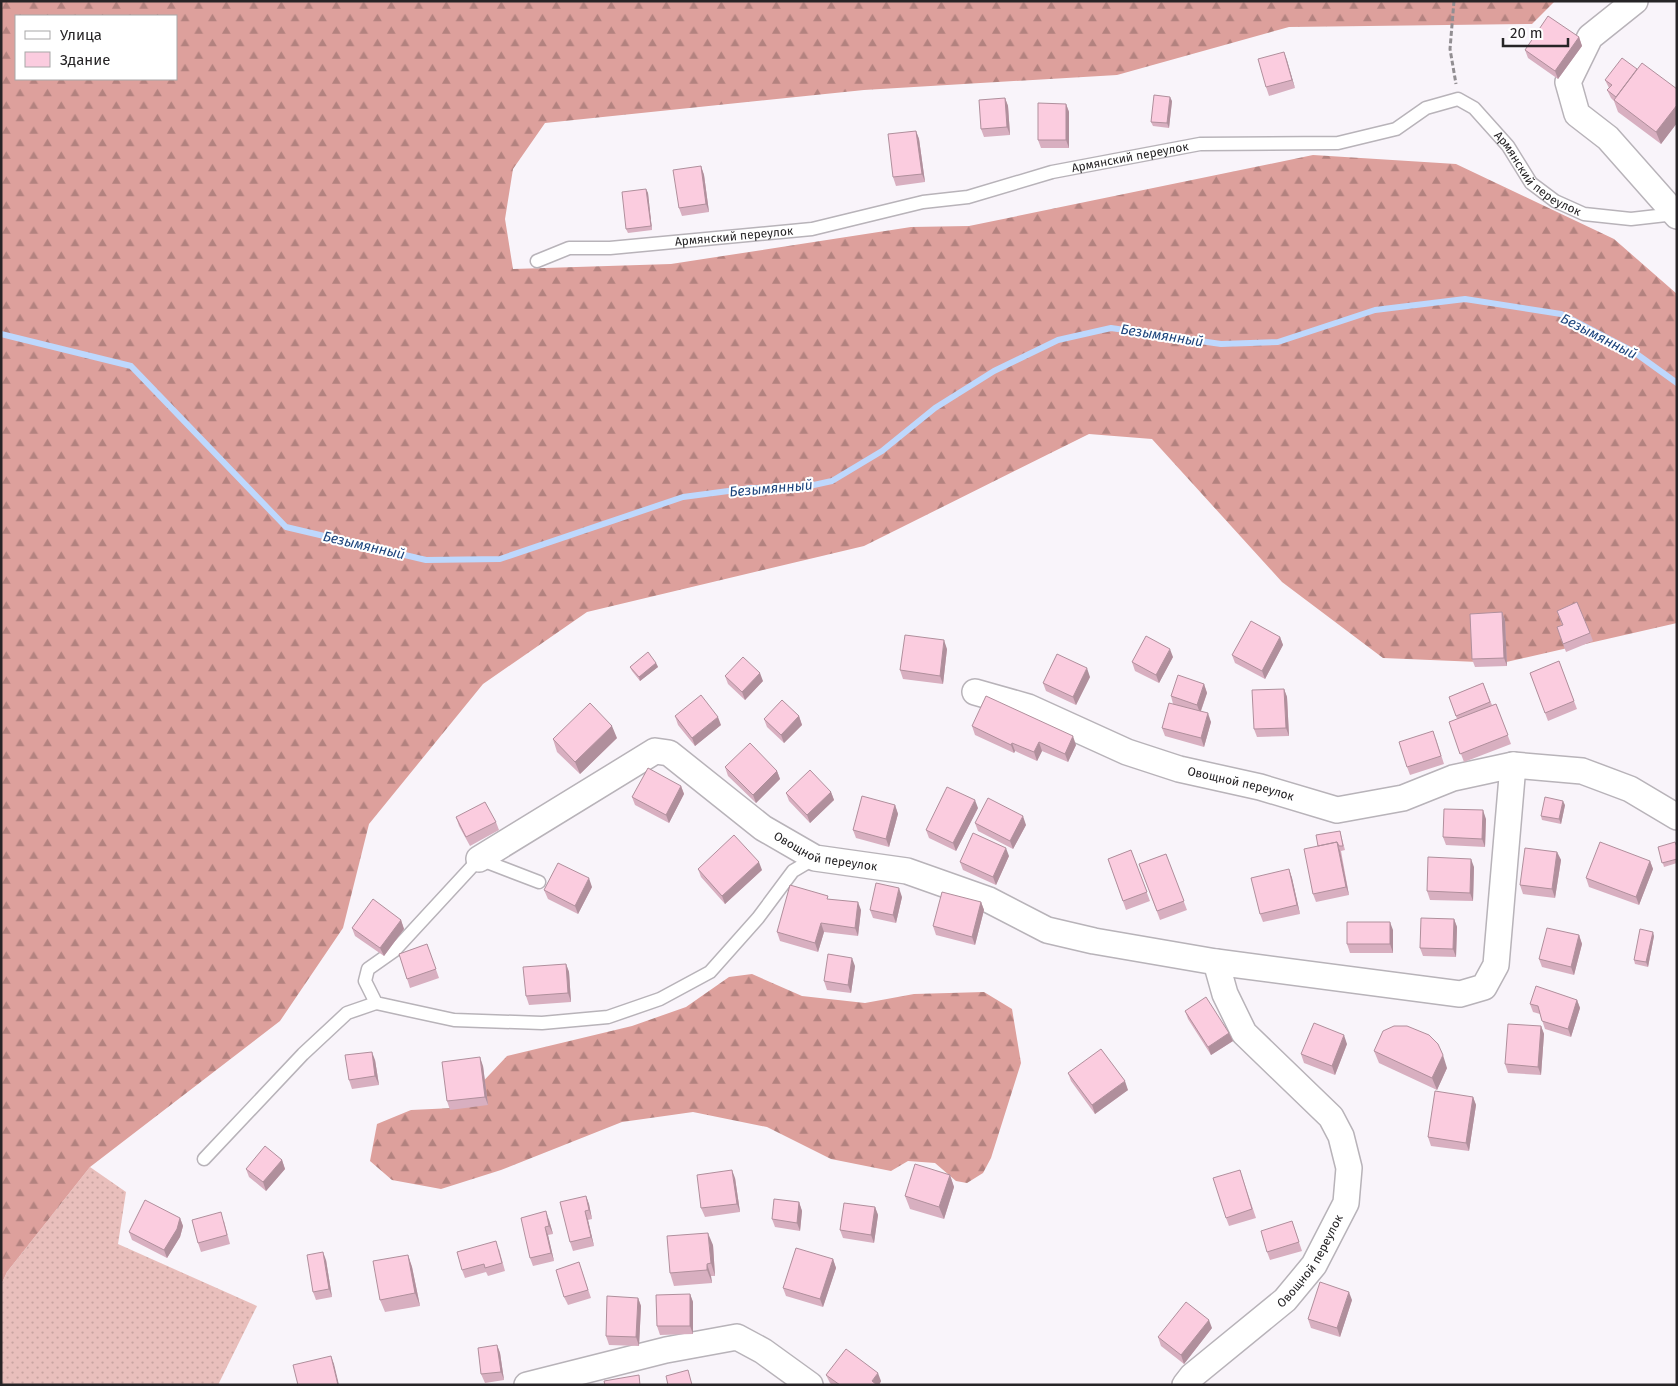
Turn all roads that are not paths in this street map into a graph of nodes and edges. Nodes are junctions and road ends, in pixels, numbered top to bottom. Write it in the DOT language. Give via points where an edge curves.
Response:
graph roads {
  1 [pos="1635,1"];
  2 [pos="1676,215"];
  3 [pos="537,261"];
  4 [pos="975,692"];
  5 [pos="1513,765"];
  6 [pos="1677,817"];
  7 [pos="815,858"];
  8 [pos="479,859"];
  9 [pos="539,882"];
  10 [pos="1216,962"];
  11 [pos="376,1003"];
  12 [pos="204,1159"];
  13 [pos="527,1385"];
  14 [pos="810,1385"];
  15 [pos="1185,1385"];
  1 -- 2 [label="street, Армянский переулок" via="1590,37 1568,82 1577,114 1608,138"];
  2 -- 3 [label="lane, Армянский переулок" via="1632,219 1584,214 1555,201 1531,183 1508,146 1474,108 1458,99 1426,108 1396,129 1338,143 1200,144 1052,172 968,198 923,202 812,229 610,248 570,248"];
  4 -- 5 [label="street, Овощной переулок" via="1028,707 1127,752 1179,769 1260,787 1337,810 1403,798 1453,778"];
  5 -- 6 [label="street, Овощной переулок" via="1582,771 1630,789"];
  5 -- 10 [label="street, Овощной переулок" via="1496,965 1484,987 1460,994"];
  7 -- 8 [label="street, Овощной переулок" via="763,828 669,752 662,750 654,751"];
  7 -- 10 [label="street, Овощной переулок" via="907,871 989,900 1047,930"];
  7 -- 11 [label="lane" via="793,871 758,918 710,972 660,999 608,1017 542,1023 454,1020"];
  8 -- 9 [label="lane"];
  8 -- 11 [label="lane" via="395,950 368,969 365,981"];
  10 -- 15 [label="street, Овощной переулок" via="1225,994 1244,1033 1331,1117 1341,1136 1349,1168 1346,1203 1314,1265 1285,1300"];
  11 -- 12 [label="lane" via="347,1013 303,1054"];
  13 -- 14 [label="street" via="666,1350 737,1337 763,1351"];
}
